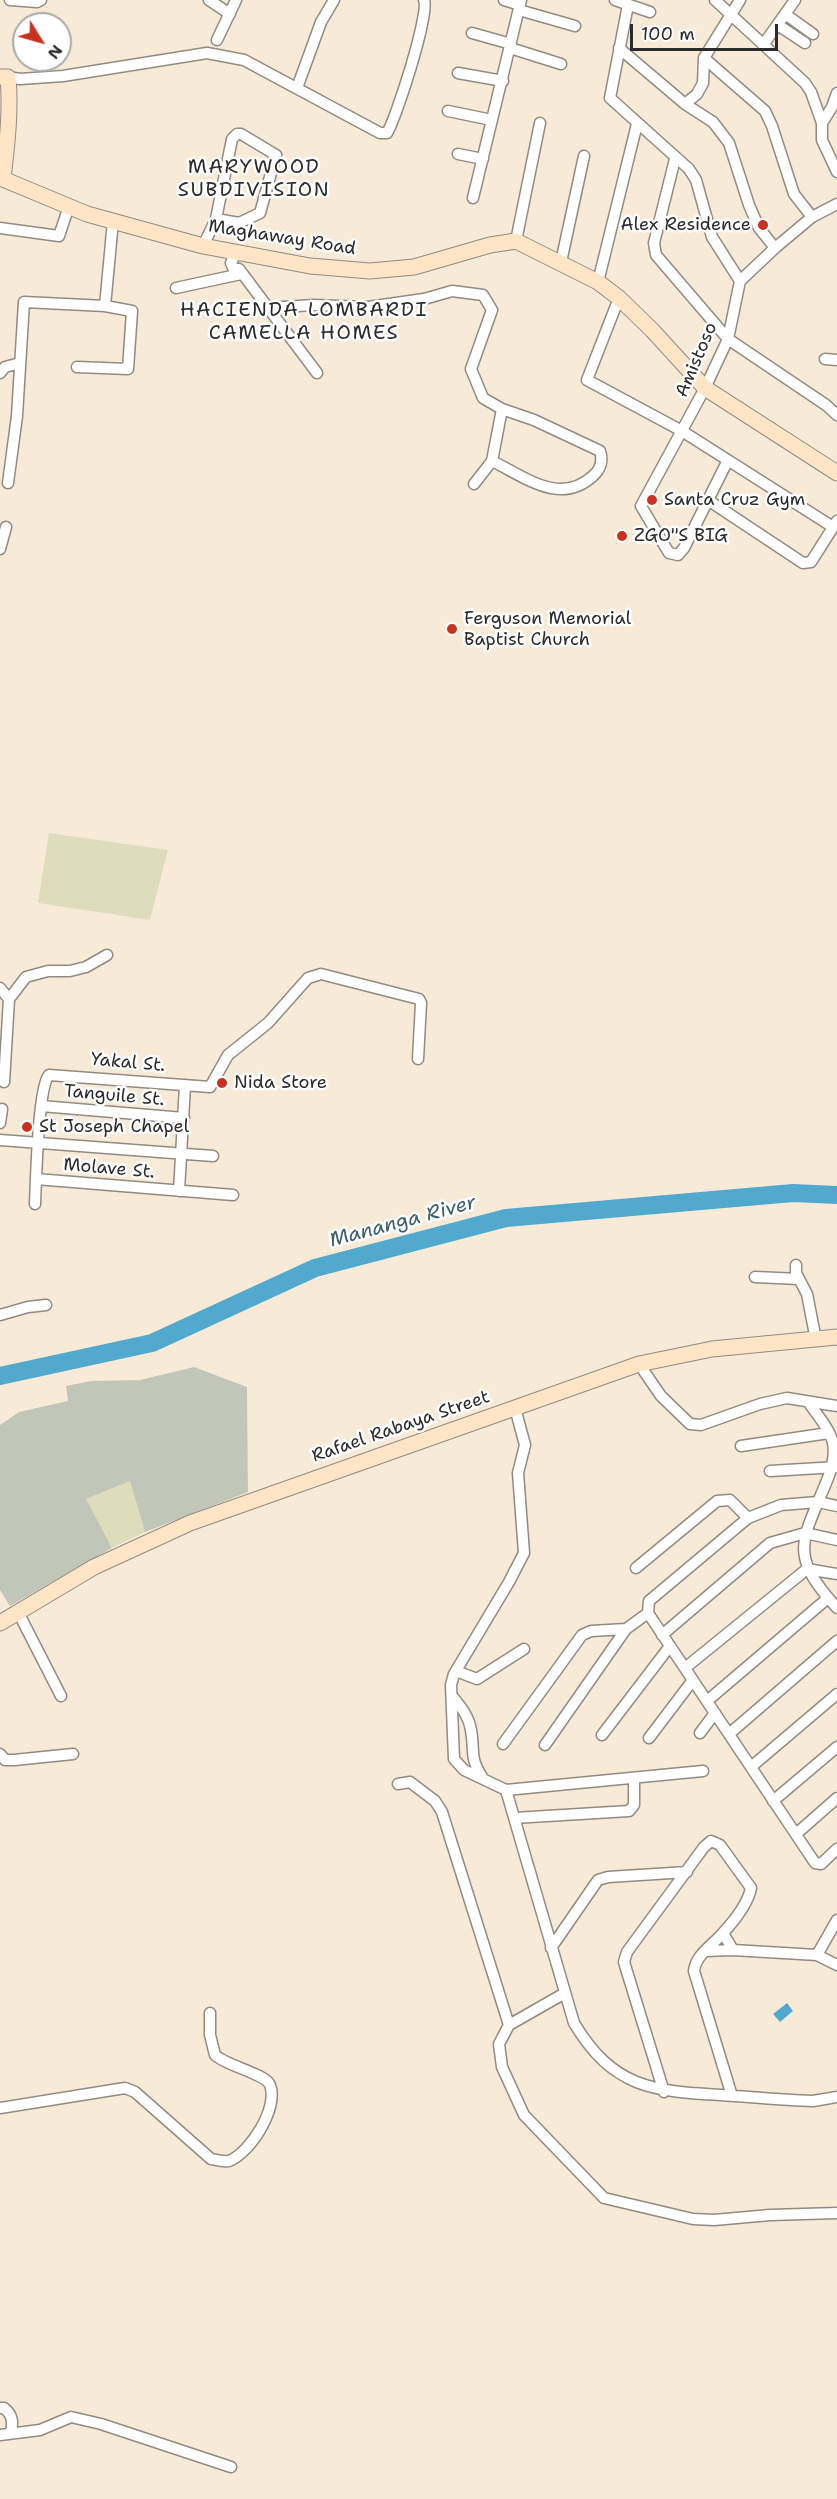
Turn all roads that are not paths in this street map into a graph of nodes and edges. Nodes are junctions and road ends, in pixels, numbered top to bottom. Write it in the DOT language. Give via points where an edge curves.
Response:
graph roads {
  1 [pos="11,0"];
  2 [pos="41,0"];
  3 [pos="209,0"];
  4 [pos="236,0"];
  5 [pos="334,0"];
  6 [pos="424,0"];
  7 [pos="504,0"];
  8 [pos="615,0"];
  9 [pos="715,0"];
  10 [pos="740,0"];
  11 [pos="795,0"];
  12 [pos="520,5"];
  13 [pos="628,5"];
  14 [pos="650,12"];
  15 [pos="230,14"];
  16 [pos="785,14"];
  17 [pos="731,16"];
  18 [pos="778,25"];
  19 [pos="575,26"];
  20 [pos="472,33"];
  21 [pos="813,34"];
  22 [pos="217,40"];
  23 [pos="805,43"];
  24 [pos="763,45"];
  25 [pos="511,46"];
  26 [pos="619,48"];
  27 [pos="704,58"];
  28 [pos="561,64"];
  29 [pos="458,73"];
  30 [pos="4,77"];
  31 [pos="503,81"];
  32 [pos="297,88"];
  33 [pos="837,93"];
  34 [pos="685,104"];
  35 [pos="835,107"];
  36 [pos="448,111"];
  37 [pos="492,120"];
  38 [pos="540,123"];
  39 [pos="822,123"];
  40 [pos="637,124"];
  41 [pos="4,131"];
  42 [pos="458,154"];
  43 [pos="584,156"];
  44 [pos="483,159"];
  45 [pos="675,159"];
  46 [pos="837,172"];
  47 [pos="2,179"];
  48 [pos="473,198"];
  49 [pos="837,204"];
  50 [pos="69,206"];
  51 [pos="812,217"];
  52 [pos="216,219"];
  53 [pos="113,221"];
  54 [pos="0,228"];
  55 [pos="516,241"];
  56 [pos="203,246"];
  57 [pos="775,248"];
  58 [pos="231,255"];
  59 [pos="561,262"];
  60 [pos="240,272"];
  61 [pos="740,281"];
  62 [pos="598,282"];
  63 [pos="176,288"];
  64 [pos="619,298"];
  65 [pos="105,306"];
  66 [pos="268,308"];
  67 [pos="728,339"];
  68 [pos="825,359"];
  69 [pos="837,360"];
  70 [pos="20,363"];
  71 [pos="77,367"];
  72 [pos="0,373"];
  73 [pos="317,373"];
  74 [pos="705,388"];
  75 [pos="502,409"];
  76 [pos="837,415"];
  77 [pos="682,431"];
  78 [pos="492,460"];
  79 [pos="727,462"];
  80 [pos="837,472"];
  81 [pos="8,483"];
  82 [pos="474,484"];
  83 [pos="708,500"];
  84 [pos="835,524"];
  85 [pos="6,528"];
  86 [pos="0,549"];
  87 [pos="107,955"];
  88 [pos="0,988"];
  89 [pos="9,999"];
  90 [pos="418,1059"];
  91 [pos="3,1080"];
  92 [pos="185,1084"];
  93 [pos="41,1106"];
  94 [pos="2,1109"];
  95 [pos="183,1118"];
  96 [pos="0,1123"];
  97 [pos="0,1140"];
  98 [pos="39,1143"];
  99 [pos="183,1155"];
  100 [pos="213,1156"];
  101 [pos="36,1179"];
  102 [pos="179,1191"];
  103 [pos="233,1195"];
  104 [pos="35,1204"];
  105 [pos="796,1265"];
  106 [pos="755,1277"];
  107 [pos="799,1279"];
  108 [pos="46,1305"];
  109 [pos="0,1315"];
  110 [pos="837,1337"];
  111 [pos="816,1340"];
  112 [pos="639,1364"];
  113 [pos="809,1403"];
  114 [pos="837,1406"];
  115 [pos="515,1408"];
  116 [pos="828,1433"];
  117 [pos="835,1444"];
  118 [pos="741,1446"];
  119 [pos="835,1466"];
  120 [pos="770,1472"];
  121 [pos="818,1502"];
  122 [pos="837,1506"];
  123 [pos="748,1518"];
  124 [pos="805,1533"];
  125 [pos="837,1540"];
  126 [pos="636,1568"];
  127 [pos="807,1569"];
  128 [pos="837,1574"];
  129 [pos="828,1598"];
  130 [pos="837,1608"];
  131 [pos="18,1612"];
  132 [pos="648,1613"];
  133 [pos="0,1623"];
  134 [pos="626,1629"];
  135 [pos="662,1635"];
  136 [pos="837,1641"];
  137 [pos="670,1646"];
  138 [pos="524,1649"];
  139 [pos="685,1668"];
  140 [pos="456,1671"];
  141 [pos="693,1680"];
  142 [pos="837,1694"];
  143 [pos="61,1696"];
  144 [pos="452,1696"];
  145 [pos="707,1701"];
  146 [pos="715,1713"];
  147 [pos="472,1733"];
  148 [pos="700,1733"];
  149 [pos="452,1734"];
  150 [pos="729,1734"];
  151 [pos="602,1735"];
  152 [pos="649,1738"];
  153 [pos="503,1744"];
  154 [pos="545,1745"];
  155 [pos="837,1747"];
  156 [pos="0,1754"];
  157 [pos="73,1754"];
  158 [pos="751,1767"];
  159 [pos="703,1771"];
  160 [pos="482,1777"];
  161 [pos="634,1778"];
  162 [pos="398,1784"];
  163 [pos="506,1790"];
  164 [pos="837,1798"];
  165 [pos="773,1801"];
  166 [pos="514,1818"];
  167 [pos="796,1834"];
  168 [pos="837,1849"];
  169 [pos="687,1872"];
  170 [pos="837,1920"];
  171 [pos="723,1933"];
  172 [pos="551,1948"];
  173 [pos="733,1950"];
  174 [pos="705,1951"];
  175 [pos="817,1955"];
  176 [pos="837,1965"];
  177 [pos="565,1993"];
  178 [pos="210,2013"];
  179 [pos="509,2025"];
  180 [pos="664,2091"];
  181 [pos="732,2096"];
  182 [pos="837,2097"];
  183 [pos="0,2108"];
  184 [pos="837,2213"];
  185 [pos="0,2408"];
  186 [pos="6,2434"];
  187 [pos="231,2467"];
  1 -- 2 [label="street"];
  3 -- 15 [label="street"];
  4 -- 15 [label="street"];
  5 -- 32 [label="street" via="321,22"];
  6 -- 32 [label="street, Maghaway Road" via="427,6 420,33 387,134"];
  7 -- 12 [label="street"];
  8 -- 13 [label="street"];
  9 -- 17 [label="street"];
  10 -- 17 [label="street"];
  11 -- 16 [label="street"];
  12 -- 19 [label="street"];
  12 -- 25 [label="street"];
  13 -- 14 [label="street"];
  13 -- 26 [label="street"];
  15 -- 22 [label="street"];
  16 -- 18 [label="street"];
  16 -- 21 [label="street"];
  17 -- 24 [label="street"];
  17 -- 27 [label="street"];
  18 -- 23 [label="street"];
  18 -- 24 [label="street"];
  20 -- 25 [label="street"];
  24 -- 39 [label="street" via="805,83"];
  25 -- 28 [label="street"];
  25 -- 31 [label="street"];
  26 -- 34 [label="street"];
  26 -- 40 [label="street" via="610,98"];
  27 -- 34 [label="street" via="703,83"];
  27 -- 51 [label="street" via="765,111 794,194"];
  29 -- 31 [label="street"];
  30 -- 32 [label="street, Maghaway Road" via="63,76 207,53 244,60"];
  30 -- 41 [label="street, Maghaway Road"];
  31 -- 37 [label="street"];
  33 -- 35 [label="street"];
  34 -- 57 [label="street" via="714,122 729,143 759,228"];
  35 -- 39 [label="street"];
  36 -- 37 [label="street"];
  37 -- 44 [label="street"];
  38 -- 55 [label="street"];
  39 -- 46 [label="street" via="822,140"];
  40 -- 45 [label="street"];
  40 -- 62 [label="street"];
  41 -- 47 [label="street, Maghaway Road"];
  42 -- 44 [label="street"];
  43 -- 59 [label="street"];
  44 -- 48 [label="street"];
  45 -- 61 [label="street" via="690,169 696,180 708,229"];
  45 -- 67 [label="street" via="654,243 656,255"];
  47 -- 50 [label="street, Maghaway Road"];
  49 -- 51 [label="street"];
  50 -- 53 [label="street, Maghaway Road"];
  50 -- 54 [label="street" via="60,236"];
  51 -- 57 [label="street"];
  52 -- 52 [label="street" via="232,139 241,134 276,155 261,213 239,223"];
  52 -- 56 [label="street"];
  53 -- 56 [label="street, Maghaway Road"];
  53 -- 65 [label="street"];
  55 -- 58 [label="street, Maghaway Road" via="414,267 370,271"];
  55 -- 59 [label="street"];
  56 -- 58 [label="street, Maghaway Road"];
  57 -- 61 [label="street"];
  58 -- 60 [label="street" via="242,266"];
  59 -- 62 [label="street"];
  60 -- 63 [label="street"];
  60 -- 66 [label="street"];
  61 -- 67 [label="street, Amistoso"];
  62 -- 64 [label="street"];
  64 -- 74 [label="street"];
  64 -- 77 [label="street" via="587,380"];
  65 -- 70 [label="street" via="24,302"];
  65 -- 71 [label="street" via="132,311 128,369"];
  66 -- 73 [label="street"];
  66 -- 75 [label="street" via="368,307 452,291 483,295 492,310 471,369 483,398"];
  67 -- 74 [label="street, Amistoso"];
  67 -- 76 [label="street"];
  68 -- 69 [label="street"];
  70 -- 72 [label="street" via="5,367"];
  70 -- 81 [label="street"];
  74 -- 77 [label="street, Amistoso"];
  74 -- 80 [label="street"];
  75 -- 78 [label="street"];
  75 -- 78 [label="street" via="584,441 600,451 602,459 597,472 585,483 568,489 549,489"];
  77 -- 79 [label="street"];
  77 -- 83 [label="street, Amistoso" via="641,506 669,554 678,555 684,548"];
  78 -- 82 [label="street"];
  79 -- 83 [label="street"];
  79 -- 84 [label="street"];
  83 -- 84 [label="street" via="802,563 811,562"];
  85 -- 86 [label="street"];
  87 -- 89 [label="street" via="86,967 26,977"];
  88 -- 89 [label="street"];
  89 -- 91 [label="street"];
  90 -- 92 [label="street, Yakal St." via="419,999 321,974 308,978 268,1023 228,1055 210,1087"];
  92 -- 93 [label="street, Yakal St." via="55,1073 45,1079"];
  92 -- 95 [label="street"];
  93 -- 95 [label="street, Tanguile St."];
  93 -- 98 [label="street"];
  94 -- 96 [label="street"];
  95 -- 99 [label="street"];
  97 -- 98 [label="street"];
  98 -- 99 [label="street"];
  98 -- 101 [label="street"];
  99 -- 100 [label="street"];
  99 -- 102 [label="street"];
  101 -- 102 [label="street, Molave St."];
  101 -- 104 [label="street"];
  102 -- 103 [label="street, Molave St."];
  105 -- 107 [label="street"];
  106 -- 107 [label="street"];
  107 -- 111 [label="street" via="807,1294"];
  108 -- 109 [label="street"];
  110 -- 111 [label="street, Rafael Rabaya Street"];
  111 -- 112 [label="street, Rafael Rabaya Street" via="712,1349"];
  112 -- 113 [label="street" via="661,1396 690,1424 701,1425 787,1398"];
  112 -- 115 [label="street, Rafael Rabaya Street"];
  113 -- 114 [label="street"];
  113 -- 116 [label="street"];
  115 -- 131 [label="street, Rafael Rabaya Street" via="190,1523 94,1567"];
  115 -- 140 [label="street" via="525,1445 518,1473 524,1553"];
  116 -- 117 [label="street"];
  116 -- 118 [label="street"];
  117 -- 119 [label="street"];
  119 -- 120 [label="street"];
  119 -- 121 [label="street"];
  121 -- 122 [label="street"];
  121 -- 123 [label="street" via="781,1505"];
  121 -- 124 [label="street"];
  123 -- 126 [label="street" via="730,1500 717,1501"];
  123 -- 132 [label="street" via="649,1601"];
  124 -- 125 [label="street"];
  124 -- 127 [label="street"];
  124 -- 135 [label="street" via="770,1542"];
  127 -- 128 [label="street"];
  127 -- 129 [label="street"];
  127 -- 139 [label="street"];
  129 -- 130 [label="street"];
  129 -- 145 [label="street"];
  131 -- 133 [label="street, Rafael Rabaya Street"];
  131 -- 143 [label="street"];
  132 -- 134 [label="street"];
  132 -- 135 [label="street"];
  134 -- 153 [label="street" via="582,1635"];
  134 -- 154 [label="street"];
  135 -- 137 [label="street"];
  136 -- 150 [label="street"];
  137 -- 139 [label="street"];
  137 -- 151 [label="street"];
  138 -- 140 [label="street" via="477,1679"];
  139 -- 141 [label="street"];
  140 -- 144 [label="street"];
  141 -- 145 [label="street"];
  141 -- 152 [label="street"];
  142 -- 158 [label="street"];
  144 -- 147 [label="street" via="466,1713"];
  144 -- 149 [label="street"];
  145 -- 146 [label="street"];
  146 -- 148 [label="street"];
  146 -- 150 [label="street"];
  147 -- 149 [label="street"];
  147 -- 160 [label="street" via="472,1758"];
  149 -- 160 [label="street" via="454,1759 459,1766"];
  150 -- 158 [label="street"];
  155 -- 165 [label="street"];
  156 -- 157 [label="street" via="5,1760"];
  158 -- 165 [label="street"];
  159 -- 161 [label="street"];
  160 -- 163 [label="street"];
  161 -- 163 [label="street"];
  161 -- 166 [label="street" via="634,1805 629,1811"];
  162 -- 179 [label="street" via="410,1782 435,1801 442,1812"];
  163 -- 166 [label="street"];
  164 -- 167 [label="street"];
  165 -- 167 [label="street"];
  166 -- 172 [label="street"];
  167 -- 168 [label="street" via="814,1863 821,1864"];
  169 -- 171 [label="street" via="711,1841 720,1845 748,1882 749,1897"];
  169 -- 172 [label="street" via="594,1878"];
  169 -- 180 [label="street" via="627,1952 624,1962"];
  170 -- 175 [label="street"];
  171 -- 173 [label="street"];
  171 -- 174 [label="street"];
  172 -- 177 [label="street"];
  173 -- 174 [label="street"];
  173 -- 175 [label="street"];
  174 -- 181 [label="street" via="694,1971"];
  175 -- 176 [label="street"];
  177 -- 179 [label="street"];
  177 -- 180 [label="street" via="574,2023 586,2043 634,2082"];
  178 -- 183 [label="street" via="215,2055 231,2066 264,2077 270,2084 272,2104 267,2118 243,2153 227,2162 211,2159 135,2092 125,2088"];
  179 -- 184 [label="street" via="499,2044 502,2067 524,2115 604,2198 693,2219"];
  180 -- 181 [label="street"];
  181 -- 182 [label="street" via="813,2101"];
  185 -- 186 [label="street" via="11,2413 13,2423"];
  186 -- 187 [label="street" via="40,2430 71,2417"];
}
